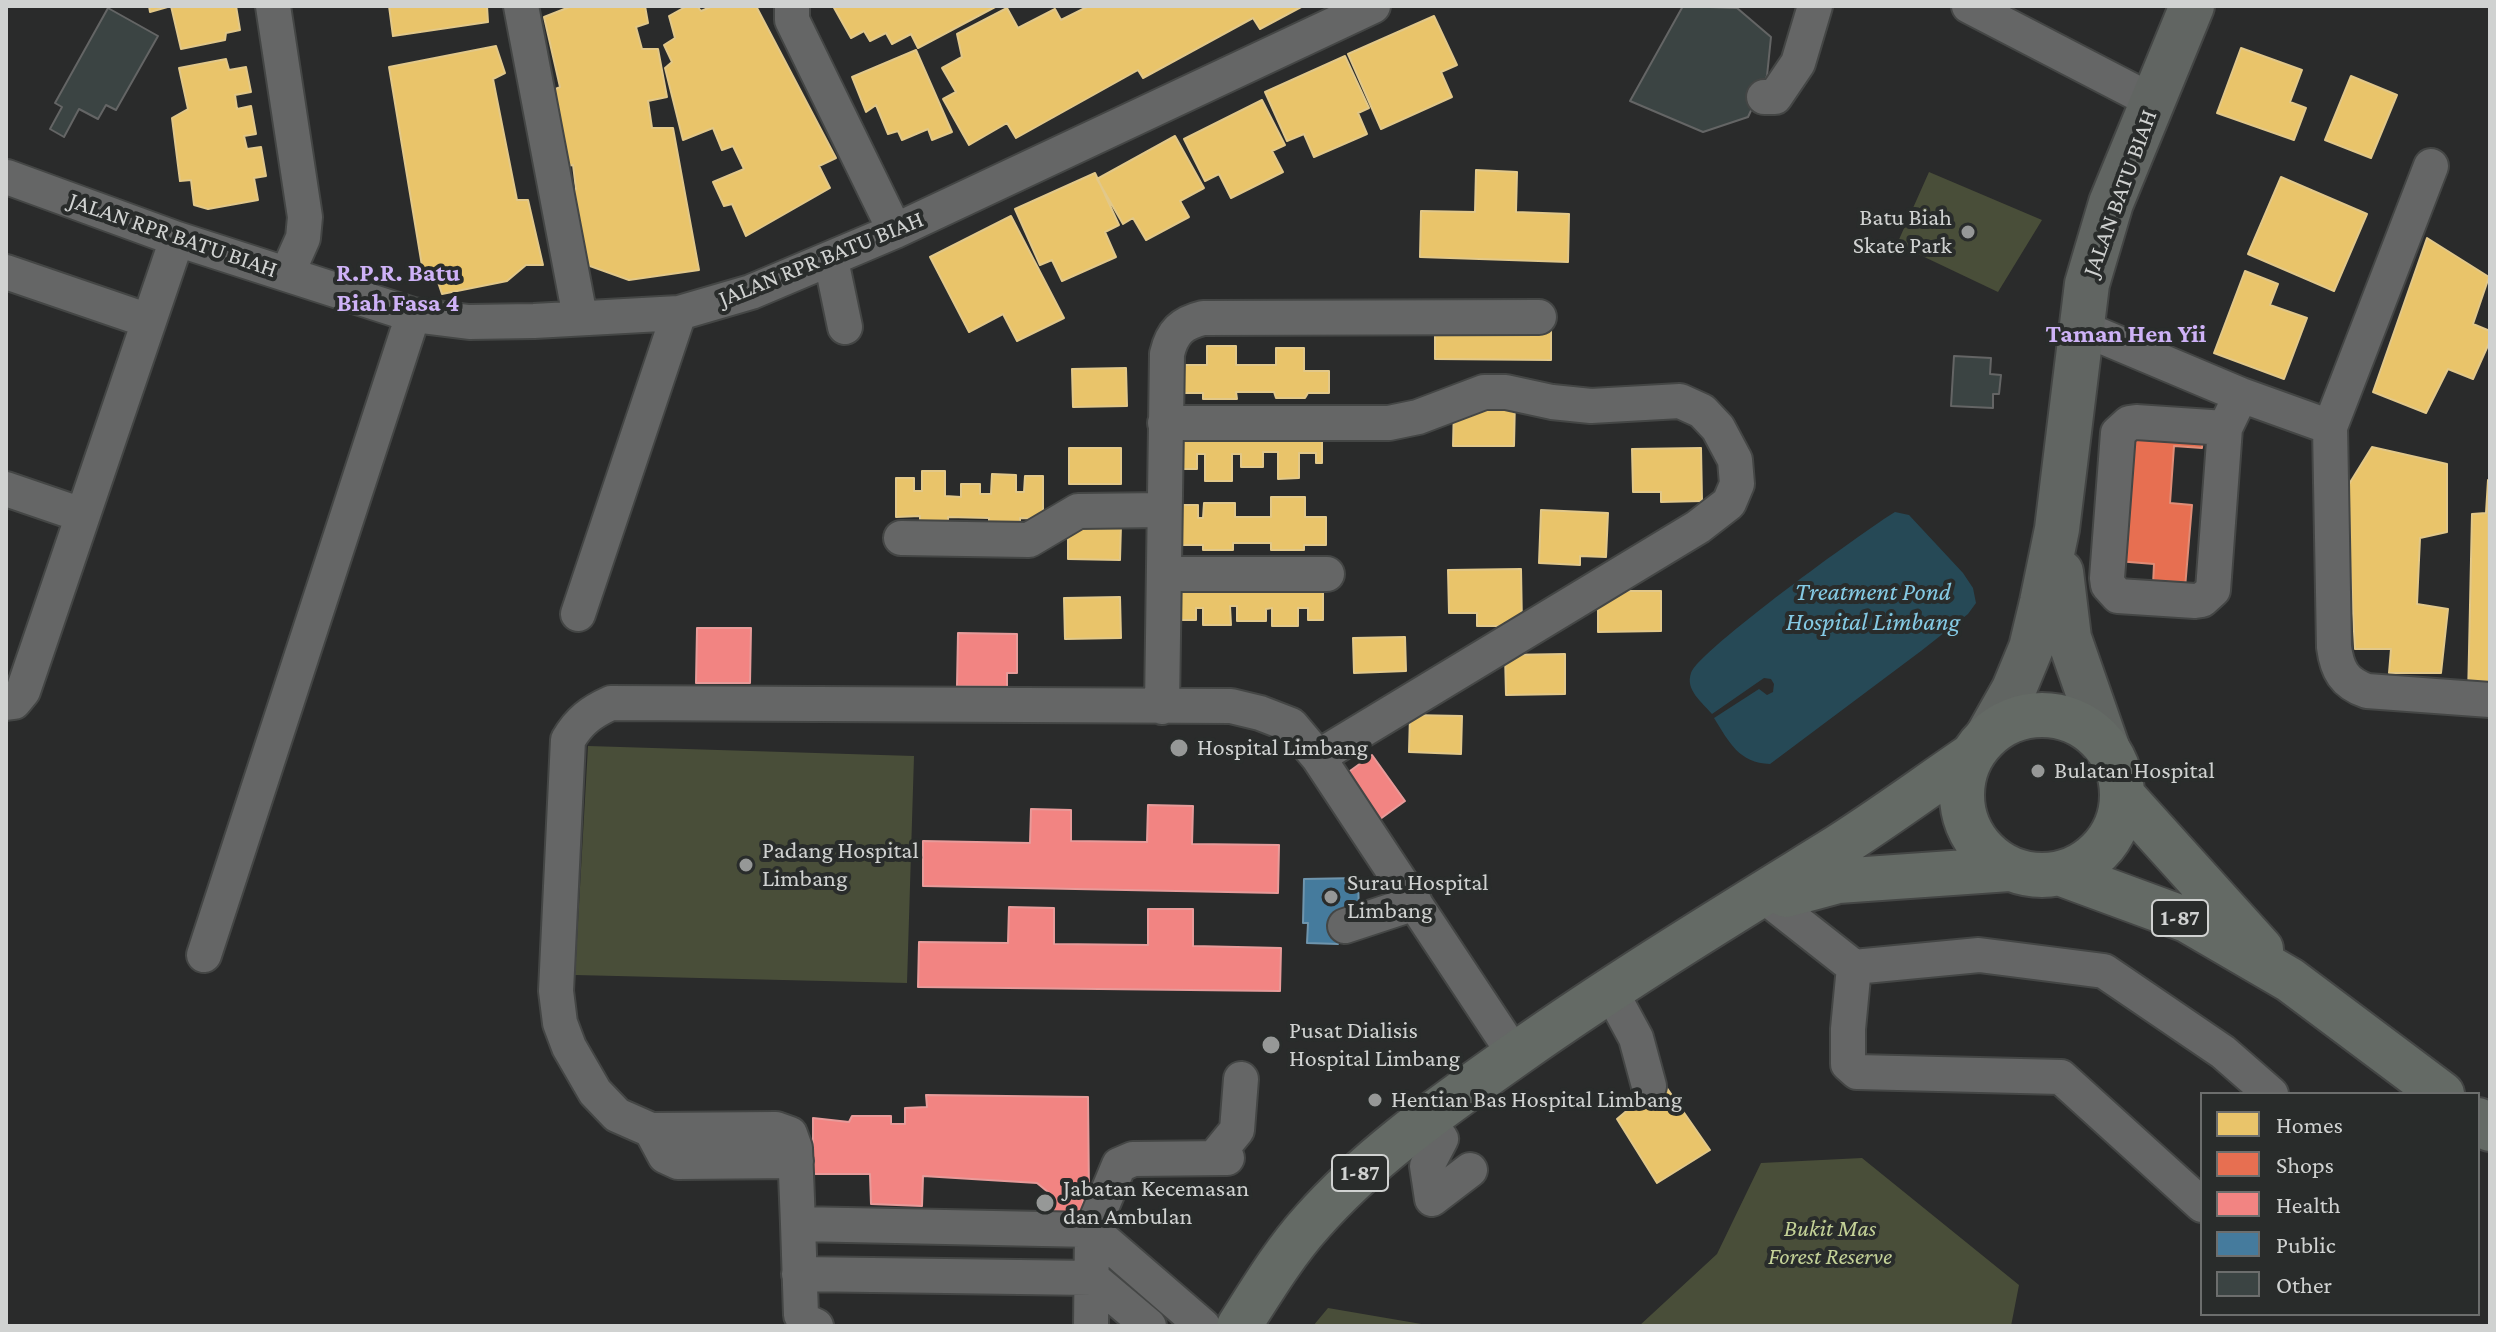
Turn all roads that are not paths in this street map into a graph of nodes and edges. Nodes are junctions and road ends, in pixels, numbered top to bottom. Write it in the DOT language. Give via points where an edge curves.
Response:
graph roads {
  1 [pos="273,6"];
  2 [pos="521,6"];
  3 [pos="792,6"];
  4 [pos="1373,6"];
  5 [pos="1815,6"];
  6 [pos="1969,6"];
  7 [pos="2192,6"];
  8 [pos="1764,97"];
  9 [pos="2152,101"];
  10 [pos="2431,166"];
  11 [pos="7,177"];
  12 [pos="895,231"];
  13 [pos="177,239"];
  14 [pos="831,260"];
  15 [pos="6,272"];
  16 [pos="287,274"];
  17 [pos="679,313"];
  18 [pos="413,315"];
  19 [pos="580,317"];
  20 [pos="1539,317"];
  21 [pos="149,321"];
  22 [pos="845,327"];
  23 [pos="2082,328"];
  24 [pos="2241,395"];
  25 [pos="1165,423"];
  26 [pos="2330,427"];
  27 [pos="2225,428"];
  28 [pos="2063,470"];
  29 [pos="2114,476"];
  30 [pos="6,489"];
  31 [pos="1164,510"];
  32 [pos="82,515"];
  33 [pos="2057,529"];
  34 [pos="901,538"];
  35 [pos="1164,574"];
  36 [pos="1327,574"];
  37 [pos="578,614"];
  38 [pos="2490,700"];
  39 [pos="6,703"];
  40 [pos="1162,707"];
  41 [pos="1979,745"];
  42 [pos="2107,747"];
  43 [pos="1318,757"];
  44 [pos="2123,796"];
  45 [pos="2009,869"];
  46 [pos="2062,874"];
  47 [pos="1415,903"];
  48 [pos="1750,906"];
  49 [pos="1345,926"];
  50 [pos="204,955"];
  51 [pos="1854,967"];
  52 [pos="2290,980"];
  53 [pos="1610,990"];
  54 [pos="1515,1055"];
  55 [pos="1241,1079"];
  56 [pos="1649,1086"];
  57 [pos="2269,1092"];
  58 [pos="2439,1092"];
  59 [pos="1426,1118"];
  60 [pos="1470,1170"];
  61 [pos="2200,1203"];
  62 [pos="798,1224"];
  63 [pos="1092,1230"];
  64 [pos="799,1274"];
  65 [pos="1092,1278"];
  66 [pos="816,1326"];
  67 [pos="1091,1326"];
  68 [pos="1149,1326"];
  69 [pos="1203,1326"];
  70 [pos="1239,1326"];
  1 -- 16 [label="street" via="305,217 303,238"];
  2 -- 19 [label="street"];
  3 -- 12 [label="street" via="792,20"];
  4 -- 12 [label="street, JALAN RPR BATU BIAH"];
  5 -- 8 [label="street" via="1798,63 1775,97"];
  6 -- 9 [label="street"];
  7 -- 9 [label="main road, JALAN BATU BIAH"];
  9 -- 23 [label="main road, JALAN BATU BIAH" via="2111,203 2087,284"];
  10 -- 26 [label="street"];
  11 -- 13 [label="street, JALAN RPR BATU BIAH"];
  12 -- 14 [label="street, JALAN RPR BATU BIAH"];
  13 -- 16 [label="street, JALAN RPR BATU BIAH"];
  13 -- 21 [label="street"];
  14 -- 17 [label="street, JALAN RPR BATU BIAH"];
  14 -- 22 [label="street"];
  15 -- 21 [label="street"];
  16 -- 18 [label="street, JALAN RPR BATU BIAH"];
  17 -- 19 [label="street, JALAN RPR BATU BIAH"];
  17 -- 37 [label="street"];
  18 -- 19 [label="street, JALAN RPR BATU BIAH" via="469,322"];
  18 -- 50 [label="street"];
  20 -- 25 [label="street" via="1190,321 1170,341"];
  21 -- 32 [label="street"];
  23 -- 24 [label="street"];
  23 -- 28 [label="main road, JALAN BATU BIAH"];
  24 -- 26 [label="street"];
  24 -- 27 [label="street"];
  25 -- 31 [label="street"];
  25 -- 43 [label="street" via="1389,423 1484,392 1591,406 1680,401 1702,411 1718,428 1735,460 1737,484 1729,503 1698,527"];
  26 -- 38 [label="street" via="2334,647 2343,678 2367,691"];
  27 -- 29 [label="street" via="2129,423 2116,440"];
  27 -- 29 [label="street" via="2215,583 2202,600 2125,598 2112,591 2107,578"];
  28 -- 29 [label="street"];
  28 -- 33 [label="main road, JALAN BATU BIAH"];
  30 -- 32 [label="street"];
  31 -- 34 [label="street" via="1078,511 1029,540"];
  31 -- 35 [label="street"];
  32 -- 39 [label="street" via="23,691"];
  33 -- 41 [label="main road" via="2031,648 2014,689"];
  33 -- 42 [label="main road" via="2069,638"];
  35 -- 36 [label="street"];
  35 -- 40 [label="street"];
  40 -- 43 [label="street" via="1231,706 1260,713 1291,725"];
  40 -- 62 [label="street" via="611,703 577,725 568,740 556,991 569,1047 595,1092 617,1115 651,1130 784,1131 794,1141"];
  41 -- 42 [label="highway" via="2011,721 2037,715 2064,717"];
  41 -- 45 [label="highway" via="1962,781 1962,808 1971,833 1987,854"];
  41 -- 48 [label="highway, 1-87"];
  42 -- 44 [label="highway" via="2120,770"];
  43 -- 47 [label="street"];
  44 -- 46 [label="highway" via="2119,822 2106,846"];
  44 -- 52 [label="highway, 1-87"];
  45 -- 46 [label="highway" via="2035,876"];
  45 -- 48 [label="highway, 1-87" via="1838,881"];
  46 -- 52 [label="highway, 1-87" via="2187,920"];
  47 -- 49 [label="street"];
  47 -- 54 [label="street"];
  48 -- 51 [label="street"];
  48 -- 53 [label="highway, 1-87"];
  51 -- 57 [label="street" via="1979,955 2104,971 2223,1052"];
  51 -- 61 [label="street" via="1848,1029 1851,1069 2061,1077"];
  52 -- 58 [label="highway, 1-87"];
  53 -- 54 [label="highway, 1-87"];
  53 -- 56 [label="street" via="1636,1038"];
  54 -- 59 [label="highway, 1-87"];
  55 -- 63 [label="street" via="1237,1130 1221,1158 1125,1161 1115,1172"];
  59 -- 60 [label="street" via="1441,1139 1427,1166 1432,1199"];
  59 -- 70 [label="highway, 1-87" via="1312,1222"];
  62 -- 63 [label="street"];
  62 -- 64 [label="street"];
  63 -- 65 [label="street"];
  63 -- 69 [label="street"];
  64 -- 65 [label="street"];
  64 -- 66 [label="street" via="801,1315"];
  65 -- 67 [label="street"];
  65 -- 68 [label="street"];
}
